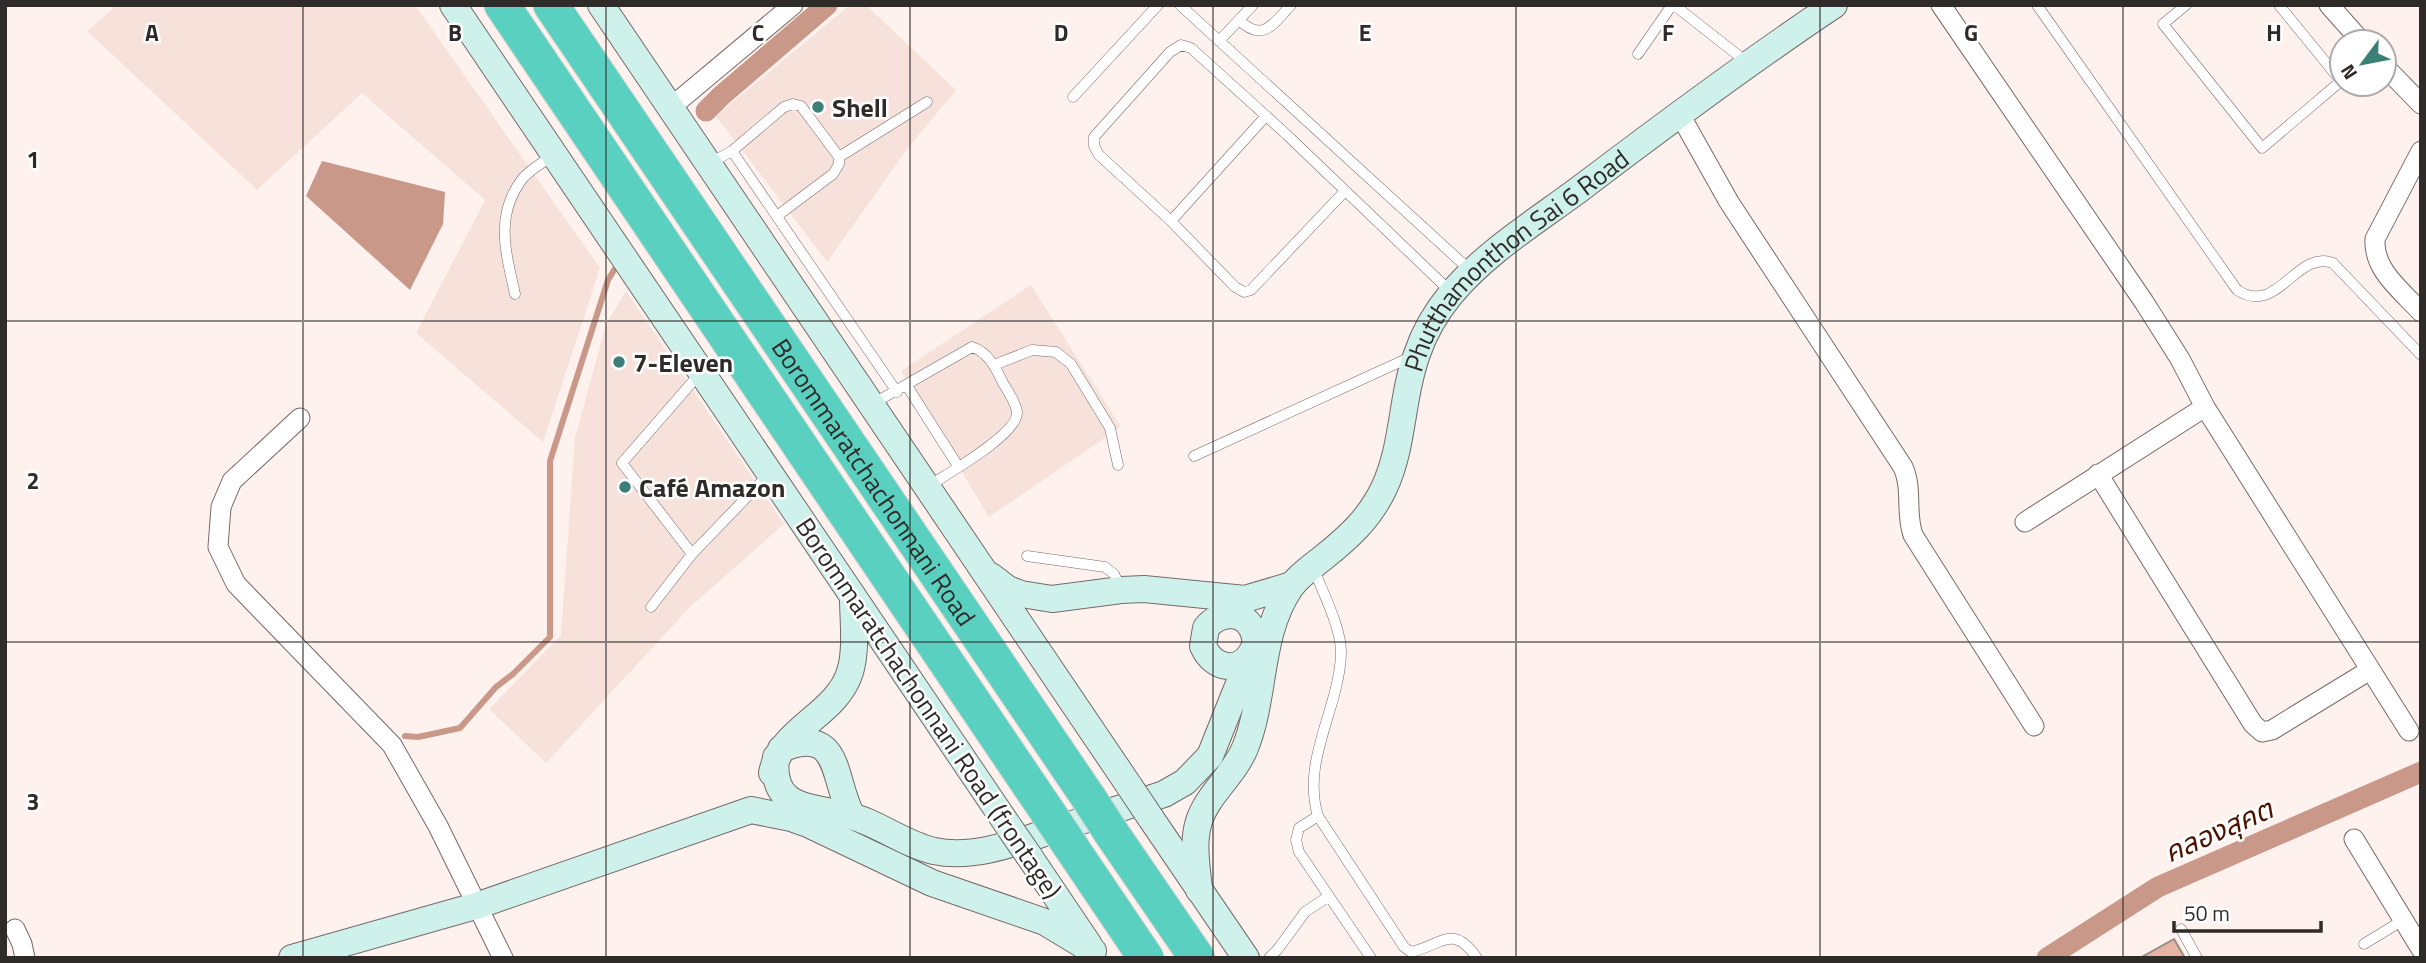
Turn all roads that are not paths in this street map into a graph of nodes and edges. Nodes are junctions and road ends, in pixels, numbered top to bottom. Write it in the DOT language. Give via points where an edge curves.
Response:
graph roads {
  1 [pos="453,5"];
  2 [pos="495,5"];
  3 [pos="502,5"];
  4 [pos="551,5"];
  5 [pos="601,5"];
  6 [pos="793,5"];
  7 [pos="1158,5"];
  8 [pos="1180,5"];
  9 [pos="1253,5"];
  10 [pos="1291,5"];
  11 [pos="1673,5"];
  12 [pos="1834,5"];
  13 [pos="1941,5"];
  14 [pos="2037,5"];
  15 [pos="2186,5"];
  16 [pos="2279,5"];
  17 [pos="2329,5"];
  18 [pos="1239,20"];
  19 [pos="2349,28"];
  20 [pos="1219,41"];
  21 [pos="1638,54"];
  22 [pos="539,58"];
  23 [pos="1749,64"];
  24 [pos="2398,80"];
  25 [pos="1073,97"];
  26 [pos="927,102"];
  27 [pos="2421,104"];
  28 [pos="670,108"];
  29 [pos="1679,113"];
  30 [pos="1266,116"];
  31 [pos="732,150"];
  32 [pos="2421,151"];
  33 [pos="554,155"];
  34 [pos="839,157"];
  35 [pos="708,164"];
  36 [pos="1345,191"];
  37 [pos="777,216"];
  38 [pos="1171,221"];
  39 [pos="1472,272"];
  40 [pos="1452,293"];
  41 [pos="515,294"];
  42 [pos="2421,312"];
  43 [pos="1416,354"];
  44 [pos="2421,355"];
  45 [pos="994,365"];
  46 [pos="701,372"];
  47 [pos="907,386"];
  48 [pos="897,392"];
  49 [pos="871,405"];
  50 [pos="2205,407"];
  51 [pos="300,418"];
  52 [pos="1194,456"];
  53 [pos="1118,465"];
  54 [pos="958,466"];
  55 [pos="770,473"];
  56 [pos="2098,474"];
  57 [pos="927,487"];
  58 [pos="2025,522"];
  59 [pos="692,554"];
  60 [pos="1027,556"];
  61 [pos="1312,567"];
  62 [pos="984,572"];
  63 [pos="1292,586"];
  64 [pos="1121,590"];
  65 [pos="853,596"];
  66 [pos="1198,596"];
  67 [pos="651,607"];
  68 [pos="1228,614"];
  69 [pos="1274,616"];
  70 [pos="1252,652"];
  71 [pos="2370,670"];
  72 [pos="1259,702"];
  73 [pos="2034,726"];
  74 [pos="2409,732"];
  75 [pos="775,761"];
  76 [pos="751,810"];
  77 [pos="852,816"];
  78 [pos="1318,816"];
  79 [pos="808,824"];
  80 [pos="2354,839"];
  81 [pos="1199,890"];
  82 [pos="1329,896"];
  83 [pos="479,905"];
  84 [pos="2403,920"];
  85 [pos="15,929"];
  86 [pos="2181,929"];
  87 [pos="2364,944"];
  88 [pos="2421,949"];
  89 [pos="1096,954"];
  90 [pos="1407,955"];
  91 [pos="24,958"];
  92 [pos="292,958"];
  93 [pos="503,958"];
  94 [pos="1146,958"];
  95 [pos="1196,958"];
  96 [pos="1246,958"];
  97 [pos="1269,958"];
  98 [pos="1371,958"];
  99 [pos="1477,958"];
  100 [pos="2197,958"];
  1 -- 33 [label="street, Borommaratchachonnani Road (frontage)"];
  2 -- 22 [label="highway"];
  3 -- 22 [label="highway, Borommaratchachonnani Road"];
  4 -- 95 [label="highway, Borommaratchachonnani Road, bridge"];
  5 -- 28 [label="street"];
  6 -- 28 [label="street"];
  7 -- 25 [label="lane"];
  8 -- 20 [label="lane"];
  9 -- 18 [label="lane"];
  10 -- 18 [label="lane" via="1264,30 1255,32"];
  11 -- 21 [label="lane"];
  11 -- 23 [label="lane"];
  12 -- 23 [label="street, Phutthamonthon Sai 6 Road"];
  13 -- 50 [label="street" via="2144,302"];
  14 -- 44 [label="lane" via="2236,290 2256,298 2267,295 2323,259 2333,263"];
  15 -- 16 [label="lane" via="2162,24 2262,148 2341,81"];
  17 -- 19 [label="street"];
  18 -- 20 [label="lane"];
  20 -- 39 [label="lane"];
  22 -- 94 [label="highway, Borommaratchachonnani Road, bridge"];
  23 -- 29 [label="street, Phutthamonthon Sai 6 Road"];
  24 -- 27 [label="street"];
  26 -- 34 [label="lane"];
  28 -- 35 [label="street"];
  29 -- 39 [label="street, Phutthamonthon Sai 6 Road"];
  29 -- 73 [label="street" via="1729,202 1903,467 1909,480 1913,535"];
  30 -- 36 [label="lane"];
  30 -- 38 [label="lane"];
  30 -- 38 [label="lane" via="1191,48 1181,45 1170,52 1094,137 1094,146"];
  31 -- 34 [label="lane" via="793,104 801,106"];
  31 -- 35 [label="lane"];
  31 -- 37 [label="lane"];
  32 -- 42 [label="street" via="2375,239 2374,253 2380,267"];
  33 -- 41 [label="lane" via="524,177 504,219 503,243"];
  33 -- 46 [label="street, Borommaratchachonnani Road (frontage)"];
  34 -- 37 [label="lane" via="833,174"];
  35 -- 49 [label="street"];
  36 -- 38 [label="lane" via="1264,278 1244,292"];
  36 -- 40 [label="lane"];
  37 -- 48 [label="lane"];
  39 -- 40 [label="street, Phutthamonthon Sai 6 Road"];
  40 -- 43 [label="street, Phutthamonthon Sai 6 Road"];
  43 -- 52 [label="lane"];
  43 -- 61 [label="street, Phutthamonthon Sai 6 Road" via="1397,452 1385,486 1369,516"];
  45 -- 47 [label="lane" via="972,347"];
  45 -- 53 [label="lane" via="1032,350 1056,352 1071,364 1110,428"];
  45 -- 54 [label="lane" via="1017,412 1015,422"];
  46 -- 55 [label="street, Borommaratchachonnani Road (frontage)"];
  46 -- 59 [label="lane" via="622,463"];
  47 -- 48 [label="lane"];
  47 -- 54 [label="lane"];
  48 -- 49 [label="lane"];
  49 -- 57 [label="street"];
  50 -- 56 [label="street"];
  50 -- 71 [label="street"];
  51 -- 83 [label="street" via="232,481 220,508 218,547 236,584 392,745"];
  54 -- 57 [label="lane"];
  55 -- 59 [label="lane"];
  55 -- 65 [label="street, Borommaratchachonnani Road (frontage)"];
  56 -- 58 [label="street"];
  56 -- 71 [label="street" via="2262,732 2273,730"];
  57 -- 62 [label="street"];
  59 -- 67 [label="lane"];
  60 -- 64 [label="lane" via="1105,567"];
  61 -- 63 [label="street, Phutthamonthon Sai 6 Road"];
  61 -- 78 [label="lane" via="1341,651 1313,775"];
  62 -- 64 [label="street, Phutthamonthon Sai 6 Road" via="1008,589 1035,598"];
  62 -- 81 [label="street, bridge"];
  63 -- 66 [label="street, Phutthamonthon Sai 6 Road" via="1245,599"];
  63 -- 69 [label="street, Phutthamonthon Sai 6 Road"];
  64 -- 66 [label="street, Phutthamonthon Sai 6 Road"];
  65 -- 75 [label="street" via="853,656 845,684 827,707 786,742"];
  65 -- 89 [label="street, Borommaratchachonnani Road (frontage), bridge"];
  66 -- 68 [label="street"];
  68 -- 70 [label="street" via="1250,625"];
  68 -- 70 [label="street" via="1206,628 1203,646 1207,655 1229,667 1244,662"];
  69 -- 70 [label="street"];
  69 -- 72 [label="street, Phutthamonthon Sai 6 Road"];
  70 -- 72 [label="street"];
  70 -- 77 [label="street" via="1210,756 1185,782 1164,794 996,849 964,854 918,847"];
  71 -- 74 [label="street"];
  72 -- 81 [label="street, Phutthamonthon Sai 6 Road" via="1244,750 1199,822 1195,840"];
  75 -- 76 [label="street" via="768,788"];
  75 -- 77 [label="street" via="780,791 791,802"];
  75 -- 77 [label="street" via="794,744 811,741 825,748 836,765 841,794"];
  75 -- 79 [label="street" via="772,789 780,804"];
  76 -- 79 [label="street"];
  76 -- 83 [label="street"];
  78 -- 82 [label="lane" via="1299,828 1296,840 1299,852"];
  78 -- 90 [label="lane"];
  79 -- 89 [label="street" via="933,883 1045,922"];
  80 -- 84 [label="street"];
  81 -- 96 [label="street"];
  82 -- 97 [label="lane" via="1305,912"];
  82 -- 98 [label="lane"];
  83 -- 92 [label="street"];
  83 -- 93 [label="street"];
  84 -- 87 [label="lane"];
  84 -- 88 [label="street"];
  85 -- 91 [label="street"];
  86 -- 100 [label="lane"];
  90 -- 99 [label="lane" via="1446,938 1458,938"];
}
